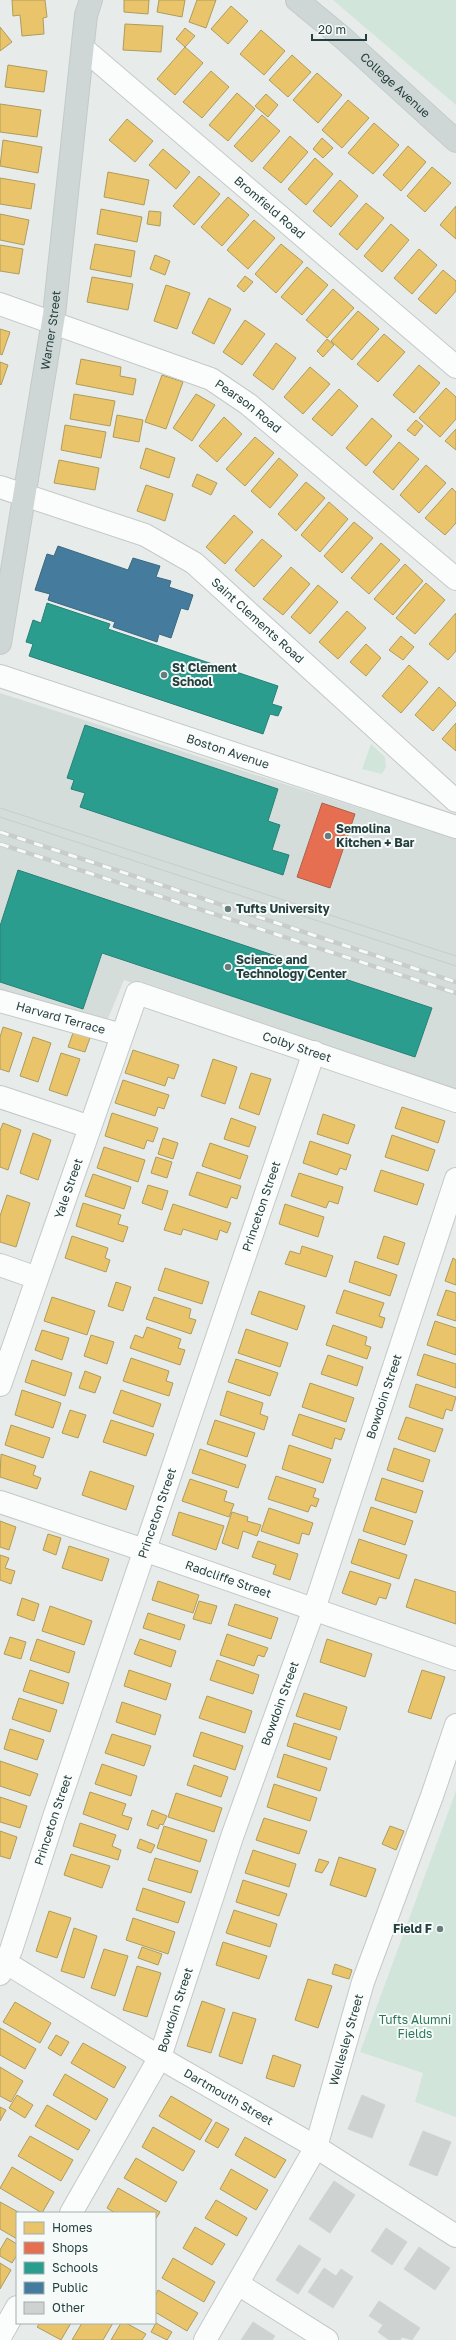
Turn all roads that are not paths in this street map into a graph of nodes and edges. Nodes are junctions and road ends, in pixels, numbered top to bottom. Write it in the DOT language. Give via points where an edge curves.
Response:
graph roads {
  1 [pos="297,0"];
  2 [pos="86,5"];
  3 [pos="84,49"];
  4 [pos="456,141"];
  5 [pos="0,304"];
  6 [pos="53,322"];
  7 [pos="456,366"];
  8 [pos="0,487"];
  9 [pos="26,495"];
  10 [pos="456,579"];
  11 [pos="0,643"];
  12 [pos="0,676"];
  13 [pos="456,800"];
  14 [pos="456,827"];
  15 [pos="137,993"];
  16 [pos="0,1000"];
  17 [pos="122,1035"];
  18 [pos="314,1052"];
  19 [pos="0,1096"];
  20 [pos="456,1101"];
  21 [pos="90,1127"];
  22 [pos="456,1179"];
  23 [pos="0,1265"];
  24 [pos="37,1278"];
  25 [pos="0,1384"];
  26 [pos="0,1502"];
  27 [pos="144,1550"];
  28 [pos="314,1608"];
  29 [pos="456,1659"];
  30 [pos="456,1725"];
  31 [pos="2,1965"];
  32 [pos="160,2057"];
  33 [pos="316,2147"];
  34 [pos="72,2212"];
  35 [pos="456,2236"];
  36 [pos="238,2284"];
  37 [pos="16,2309"];
  38 [pos="0,2337"];
  39 [pos="205,2340"];
  40 [pos="327,2340"];
  1 -- 4 [label="main road, College Avenue" via="343,38"];
  2 -- 3 [label="main road, Warner Street"];
  3 -- 6 [label="main road, Warner Street"];
  3 -- 7 [label="street, Bromfield Road"];
  5 -- 6 [label="street, Pearson Road"];
  6 -- 9 [label="main road, Warner Street"];
  6 -- 10 [label="street, Pearson Road" via="211,378 248,404"];
  8 -- 9 [label="street, Saint Clements Road"];
  9 -- 11 [label="main road, Warner Street"];
  9 -- 13 [label="street, Saint Clements Road" via="145,535 194,563"];
  12 -- 14 [label="street, Boston Avenue"];
  15 -- 17 [label="street, Yale Street"];
  15 -- 18 [label="street, Colby Street"];
  16 -- 17 [label="street, Harvard Terrace"];
  17 -- 21 [label="street, Yale Street"];
  18 -- 20 [label="street, Colby Street"];
  18 -- 27 [label="street, Princeton Street"];
  19 -- 21 [label="street"];
  21 -- 24 [label="street, Yale Street"];
  22 -- 28 [label="street, Bowdoin Street"];
  23 -- 24 [label="street"];
  24 -- 25 [label="street, Yale Street"];
  26 -- 27 [label="street, Radcliffe Street"];
  27 -- 28 [label="street, Radcliffe Street"];
  27 -- 31 [label="street, Princeton Street"];
  28 -- 29 [label="street, Radcliffe Street"];
  28 -- 32 [label="street, Bowdoin Street" via="232,1837"];
  30 -- 33 [label="street, Wellesley Street" via="363,1982"];
  31 -- 32 [label="street, Dartmouth Street"];
  32 -- 33 [label="street, Dartmouth Street"];
  32 -- 34 [label="street, Bowdoin Street"];
  33 -- 35 [label="street, Dartmouth Street"];
  33 -- 36 [label="street, Wellesley Street"];
  36 -- 39 [label="street, Wellesley Street"];
  36 -- 40 [label="street"];
  37 -- 38 [label="street"];
}
